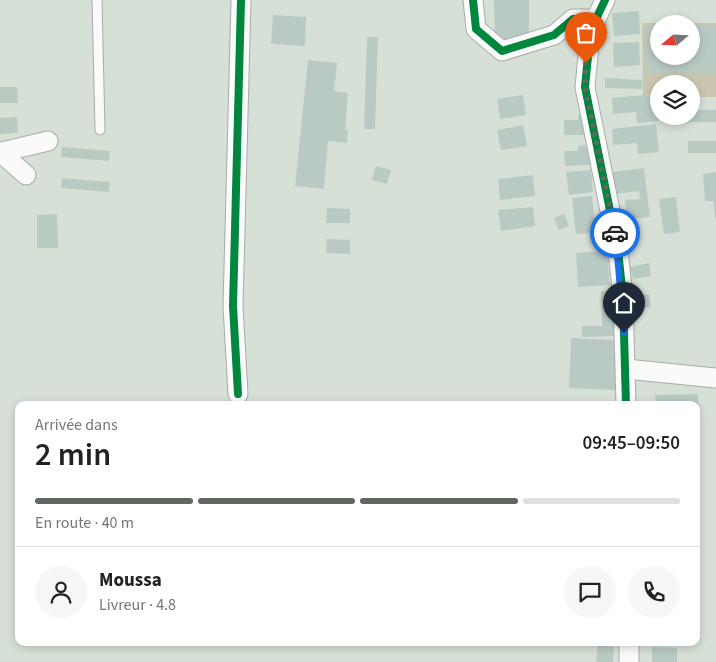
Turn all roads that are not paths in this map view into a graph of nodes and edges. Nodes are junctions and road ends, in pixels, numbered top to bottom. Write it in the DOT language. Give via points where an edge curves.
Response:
graph roads {
  1 [pos="97,0"];
  2 [pos="241,0"];
  3 [pos="473,0"];
  4 [pos="605,0"];
  5 [pos="596,19"];
  6 [pos="100,130"];
  7 [pos="48,141"];
  8 [pos="1,152"];
  9 [pos="26,176"];
  10 [pos="626,369"];
  11 [pos="716,378"];
  12 [pos="238,394"];
  13 [pos="626,401"];
  14 [pos="629,646"];
  15 [pos="629,662"];
  1 -- 6 [label="lane"];
  2 -- 12 [label="street" via="233,306"];
  3 -- 5 [label="street" via="476,29 502,51 554,35 572,19"];
  4 -- 5 [label="street"];
  5 -- 10 [label="street" via="586,63 585,87 618,250"];
  7 -- 8 [label="street"];
  8 -- 9 [label="street"];
  10 -- 11 [label="street"];
  10 -- 13 [label="street"];
  14 -- 15 [label="street"];
}
